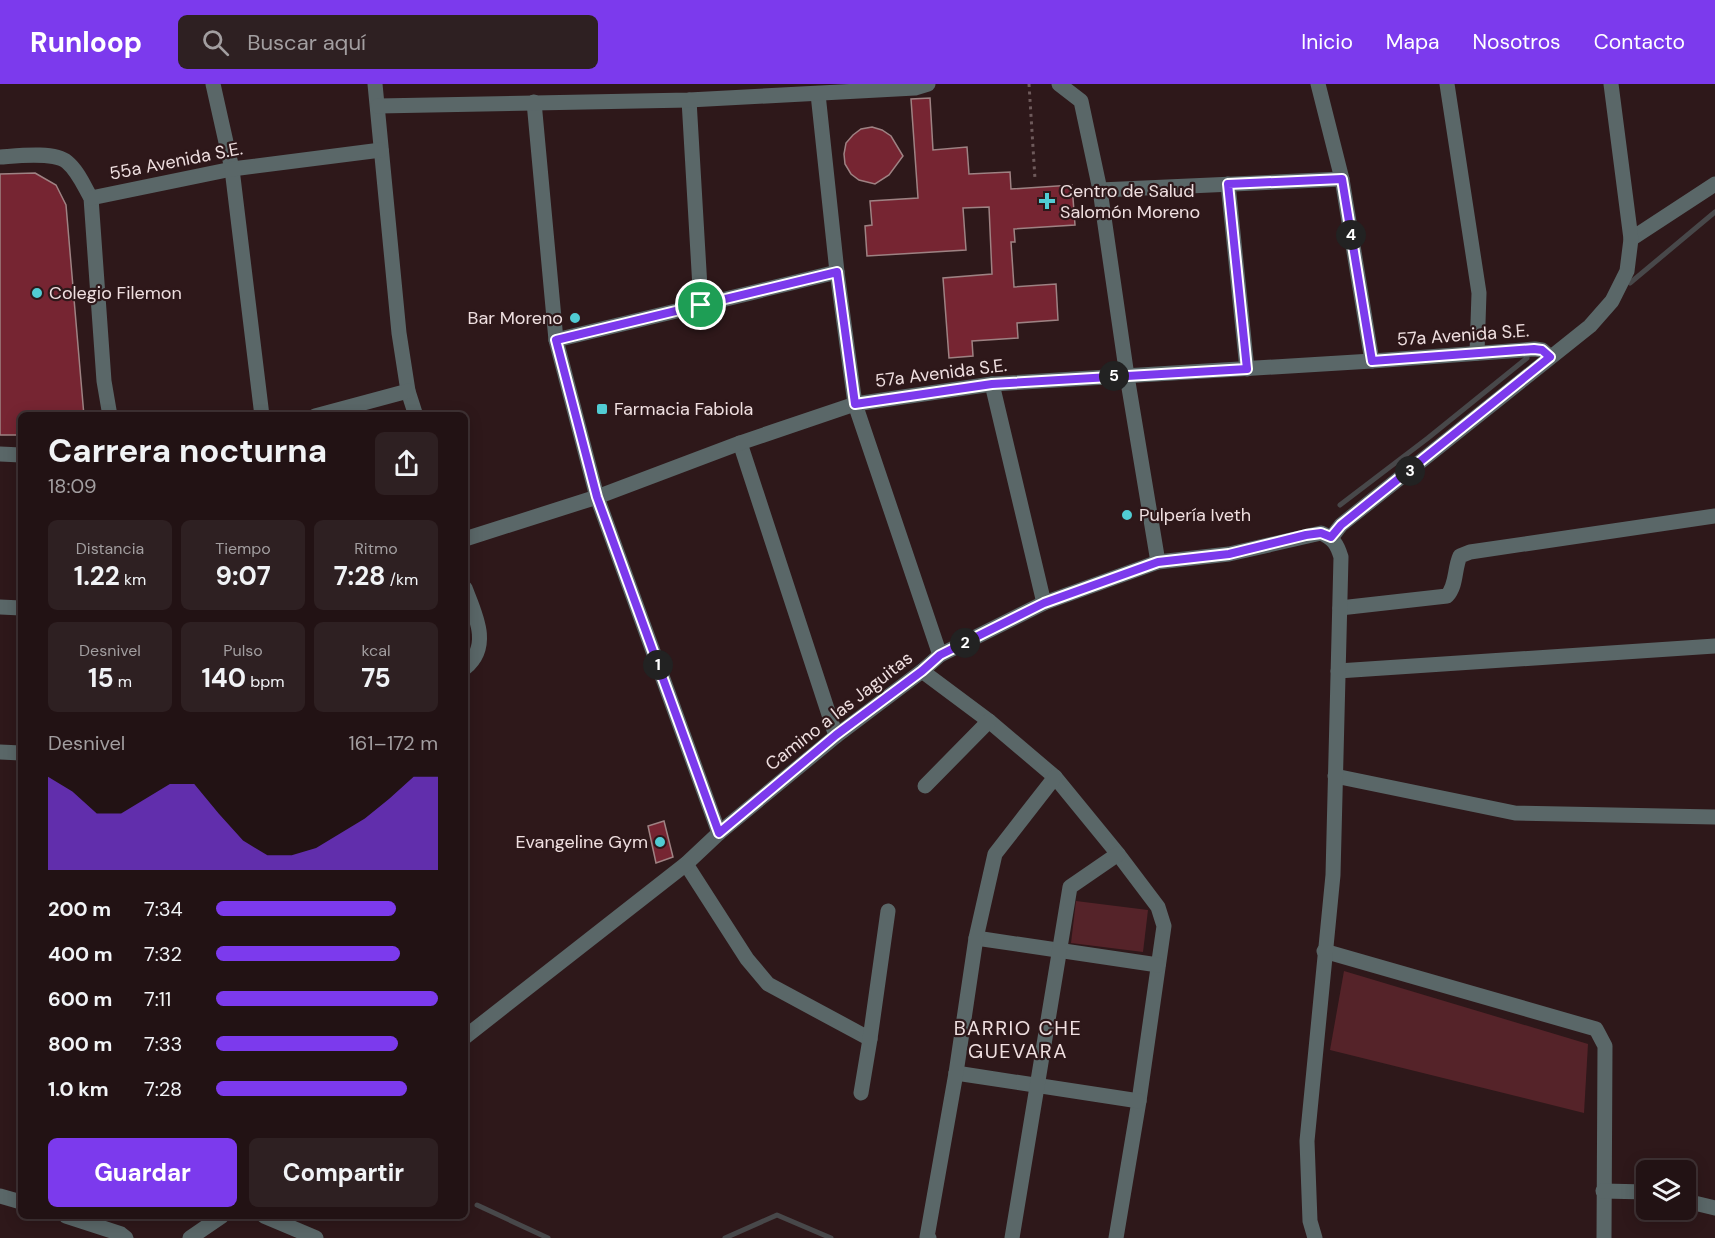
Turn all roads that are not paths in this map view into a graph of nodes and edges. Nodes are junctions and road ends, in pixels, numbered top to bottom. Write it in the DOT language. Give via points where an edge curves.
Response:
graph roads {
  1 [pos="213,84"];
  2 [pos="375,84"];
  3 [pos="928,84"];
  4 [pos="1059,84"];
  5 [pos="1318,84"];
  6 [pos="1447,84"];
  7 [pos="1611,84"];
  8 [pos="818,94"];
  9 [pos="689,100"];
  10 [pos="534,102"];
  11 [pos="378,106"];
  12 [pos="381,150"];
  13 [pos="0,157"];
  14 [pos="231,169"];
  15 [pos="1342,179"];
  16 [pos="1228,184"];
  17 [pos="1715,184"];
  18 [pos="1100,189"];
  19 [pos="90,198"];
  20 [pos="1631,239"];
  21 [pos="837,272"];
  22 [pos="701,305"];
  23 [pos="556,340"];
  24 [pos="1477,352"];
  25 [pos="1550,357"];
  26 [pos="1372,361"];
  27 [pos="1247,369"];
  28 [pos="1127,375"];
  29 [pos="992,384"];
  30 [pos="408,391"];
  31 [pos="855,404"];
  32 [pos="109,412"];
  33 [pos="261,412"];
  34 [pos="330,412"];
  35 [pos="415,412"];
  36 [pos="740,443"];
  37 [pos="0,454"];
  38 [pos="18,455"];
  39 [pos="597,497"];
  40 [pos="1715,516"];
  41 [pos="1331,537"];
  42 [pos="468,538"];
  43 [pos="1158,562"];
  44 [pos="468,596"];
  45 [pos="1044,603"];
  46 [pos="0,607"];
  47 [pos="18,608"];
  48 [pos="1340,609"];
  49 [pos="1715,646"];
  50 [pos="940,655"];
  51 [pos="468,665"];
  52 [pos="922,671"];
  53 [pos="1338,671"];
  54 [pos="989,721"];
  55 [pos="836,735"];
  56 [pos="0,752"];
  57 [pos="18,753"];
  58 [pos="1335,776"];
  59 [pos="1055,777"];
  60 [pos="925,786"];
  61 [pos="1715,817"];
  62 [pos="719,833"];
  63 [pos="1118,854"];
  64 [pos="686,864"];
  65 [pos="888,911"];
  66 [pos="976,938"];
  67 [pos="1059,950"];
  68 [pos="1324,951"];
  69 [pos="1158,965"];
  70 [pos="468,1035"];
  71 [pos="870,1039"];
  72 [pos="956,1073"];
  73 [pos="1036,1086"];
  74 [pos="861,1093"];
  75 [pos="1139,1101"];
  76 [pos="1603,1191"];
  77 [pos="1636,1192"];
  78 [pos="0,1196"];
  79 [pos="18,1201"];
  80 [pos="1696,1203"];
  81 [pos="1715,1208"];
  82 [pos="75,1219"];
  83 [pos="218,1219"];
  84 [pos="271,1219"];
  85 [pos="126,1238"];
  86 [pos="190,1238"];
  87 [pos="316,1238"];
  88 [pos="929,1238"];
  89 [pos="1012,1238"];
  90 [pos="1116,1238"];
  91 [pos="1316,1238"];
  92 [pos="1604,1238"];
  1 -- 14 [label="street"];
  2 -- 11 [label="street"];
  3 -- 8 [label="street"];
  4 -- 18 [label="street" via="1081,101"];
  5 -- 15 [label="street"];
  6 -- 24 [label="street" via="1479,293"];
  7 -- 20 [label="street"];
  8 -- 9 [label="street"];
  8 -- 21 [label="street"];
  9 -- 10 [label="street"];
  9 -- 22 [label="street"];
  10 -- 11 [label="street"];
  10 -- 23 [label="street"];
  11 -- 12 [label="street"];
  12 -- 14 [label="street, 55a Avenida S.E."];
  12 -- 30 [label="street"];
  13 -- 19 [label="street, 55a Avenida S.E." via="41,155 65,160"];
  14 -- 19 [label="street, 55a Avenida S.E."];
  14 -- 33 [label="street"];
  15 -- 16 [label="street"];
  15 -- 26 [label="street"];
  16 -- 18 [label="street"];
  16 -- 27 [label="street"];
  17 -- 20 [label="street"];
  18 -- 28 [label="street"];
  19 -- 32 [label="street"];
  20 -- 25 [label="street" via="1627,271 1612,301 1590,326"];
  21 -- 22 [label="street"];
  21 -- 31 [label="street"];
  22 -- 23 [label="street"];
  23 -- 39 [label="street"];
  24 -- 25 [label="street, 57a Avenida S.E." via="1534,349"];
  24 -- 26 [label="street, 57a Avenida S.E."];
  25 -- 41 [label="street"];
  26 -- 27 [label="street, 57a Avenida S.E."];
  27 -- 28 [label="street, 57a Avenida S.E."];
  28 -- 29 [label="street, 57a Avenida S.E."];
  28 -- 43 [label="street"];
  29 -- 31 [label="street, 57a Avenida S.E."];
  29 -- 45 [label="street"];
  30 -- 34 [label="street"];
  30 -- 35 [label="street"];
  31 -- 36 [label="street, 57a Avenida S.E."];
  31 -- 50 [label="street"];
  36 -- 39 [label="street, 57a Avenida S.E."];
  36 -- 55 [label="street"];
  37 -- 38 [label="street"];
  39 -- 42 [label="street, 57a Avenida S.E."];
  39 -- 62 [label="street"];
  40 -- 48 [label="street" via="1470,552 1460,556 1453,590 1447,596"];
  41 -- 43 [label="street, Camino a las Jaguitas" via="1321,533 1306,535 1229,554"];
  41 -- 48 [label="street" via="1341,557"];
  43 -- 45 [label="street, Camino a las Jaguitas"];
  44 -- 51 [label="street" via="480,626 479,644"];
  45 -- 50 [label="street, Camino a las Jaguitas"];
  46 -- 47 [label="street"];
  48 -- 53 [label="street"];
  49 -- 53 [label="street"];
  50 -- 52 [label="street, Camino a las Jaguitas"];
  52 -- 54 [label="street"];
  52 -- 55 [label="street, Camino a las Jaguitas"];
  53 -- 58 [label="street"];
  54 -- 59 [label="street"];
  54 -- 60 [label="street"];
  55 -- 62 [label="street, Camino a las Jaguitas"];
  56 -- 57 [label="street"];
  58 -- 61 [label="street" via="1515,813"];
  58 -- 68 [label="street" via="1333,875"];
  59 -- 63 [label="street"];
  59 -- 66 [label="street" via="998,848"];
  62 -- 64 [label="street, Camino a las Jaguitas"];
  63 -- 67 [label="street" via="1070,887"];
  63 -- 69 [label="street" via="1158,907 1164,926"];
  64 -- 70 [label="street, Camino a las Jaguitas"];
  64 -- 71 [label="street" via="747,959 768,984"];
  65 -- 71 [label="street"];
  66 -- 67 [label="street"];
  66 -- 72 [label="street"];
  67 -- 69 [label="street"];
  67 -- 73 [label="street"];
  68 -- 76 [label="street" via="1596,1029 1605,1046"];
  68 -- 91 [label="street" via="1307,1141 1310,1221"];
  69 -- 75 [label="street"];
  71 -- 74 [label="street"];
  72 -- 73 [label="street"];
  72 -- 88 [label="street"];
  73 -- 75 [label="street"];
  73 -- 89 [label="street"];
  75 -- 90 [label="street"];
  76 -- 77 [label="street"];
  76 -- 92 [label="street"];
  78 -- 79 [label="street"];
  80 -- 81 [label="street"];
  82 -- 85 [label="street"];
  83 -- 86 [label="street"];
  84 -- 87 [label="street"];
}
